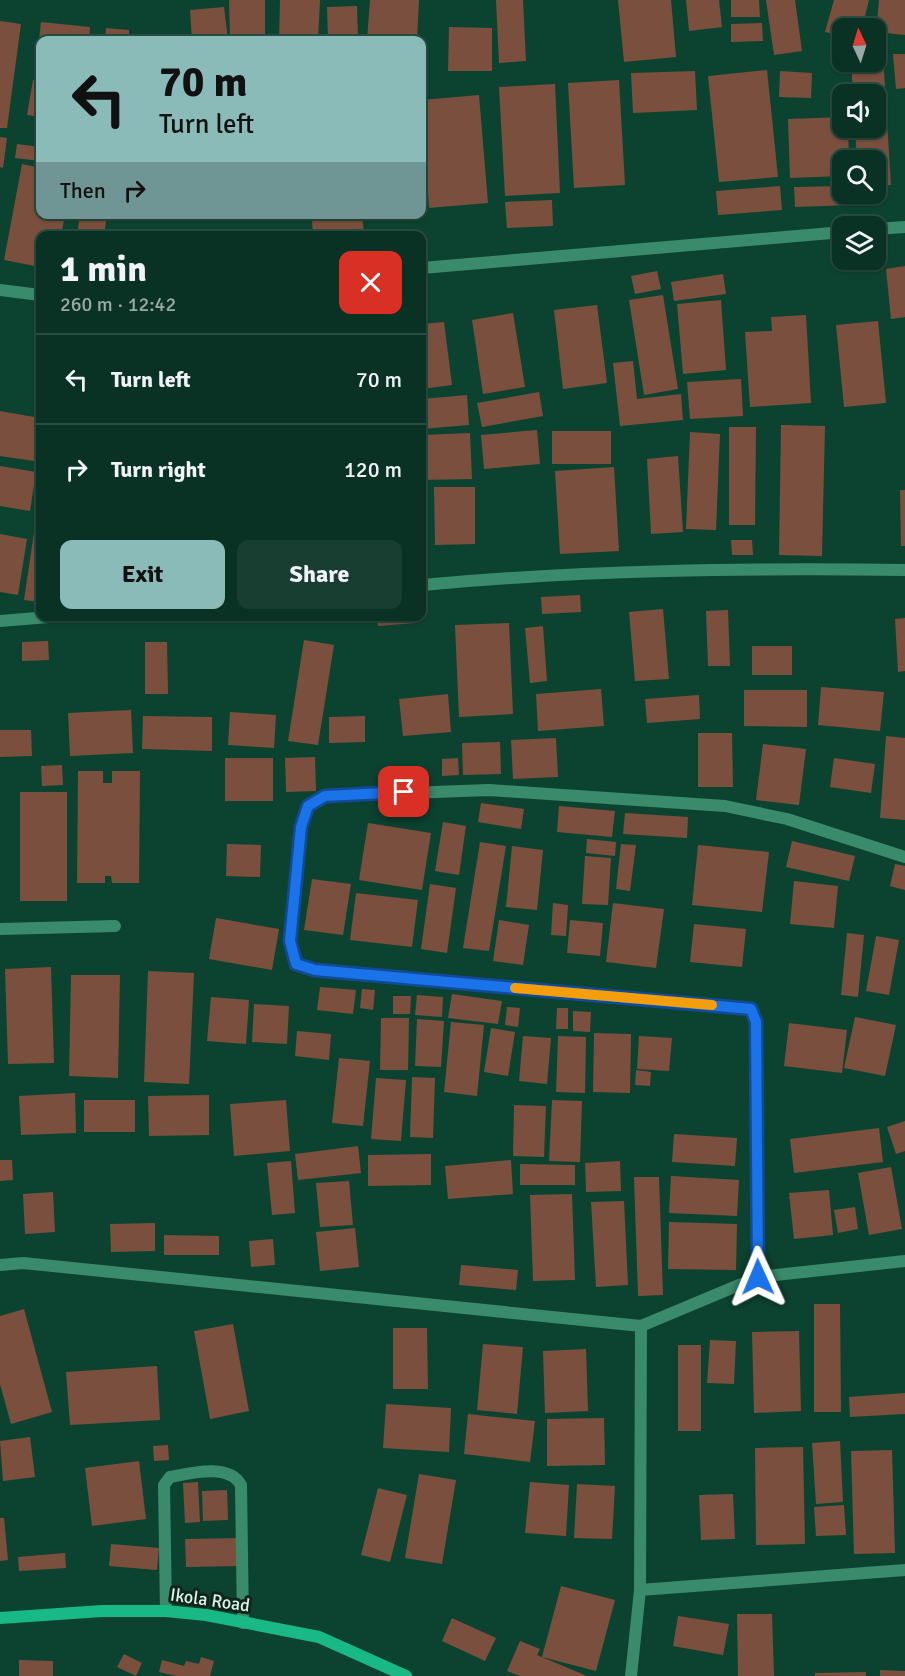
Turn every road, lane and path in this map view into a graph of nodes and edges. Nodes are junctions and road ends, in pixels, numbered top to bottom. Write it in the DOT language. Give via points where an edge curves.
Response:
graph roads {
  1 [pos="905,227"];
  2 [pos="886,228"];
  3 [pos="832,233"];
  4 [pos="426,268"];
  5 [pos="0,290"];
  6 [pos="36,294"];
  7 [pos="905,570"];
  8 [pos="426,585"];
  9 [pos="36,618"];
  10 [pos="0,621"];
  11 [pos="905,857"];
  12 [pos="115,926"];
  13 [pos="0,929"];
  14 [pos="905,1261"];
  15 [pos="0,1265"];
  16 [pos="758,1277"];
  17 [pos="641,1326"];
  18 [pos="905,1570"];
  19 [pos="640,1590"];
  20 [pos="166,1611"];
  21 [pos="0,1618"];
  22 [pos="243,1623"];
  23 [pos="406,1676"];
  24 [pos="631,1676"];
  1 -- 2 [label="street"];
  3 -- 4 [label="street"];
  5 -- 6 [label="street"];
  7 -- 8 [label="street" via="777,569"];
  9 -- 10 [label="street"];
  11 -- 16 [label="street" via="787,819 725,806 489,790 325,796 308,806 301,827 290,941 296,964 315,970 751,1009 756,1022"];
  12 -- 13 [label="street"];
  14 -- 16 [label="street"];
  15 -- 17 [label="street" via="23,1263"];
  16 -- 17 [label="street"];
  17 -- 19 [label="street"];
  18 -- 19 [label="street"];
  19 -- 24 [label="street"];
  20 -- 21 [label="street, Ikola Road"];
  20 -- 22 [label="street, Ikola Road"];
  20 -- 22 [label="street" via="164,1485 170,1477 228,1472 241,1485"];
  22 -- 23 [label="street, Ikola Road" via="319,1637"];
}
